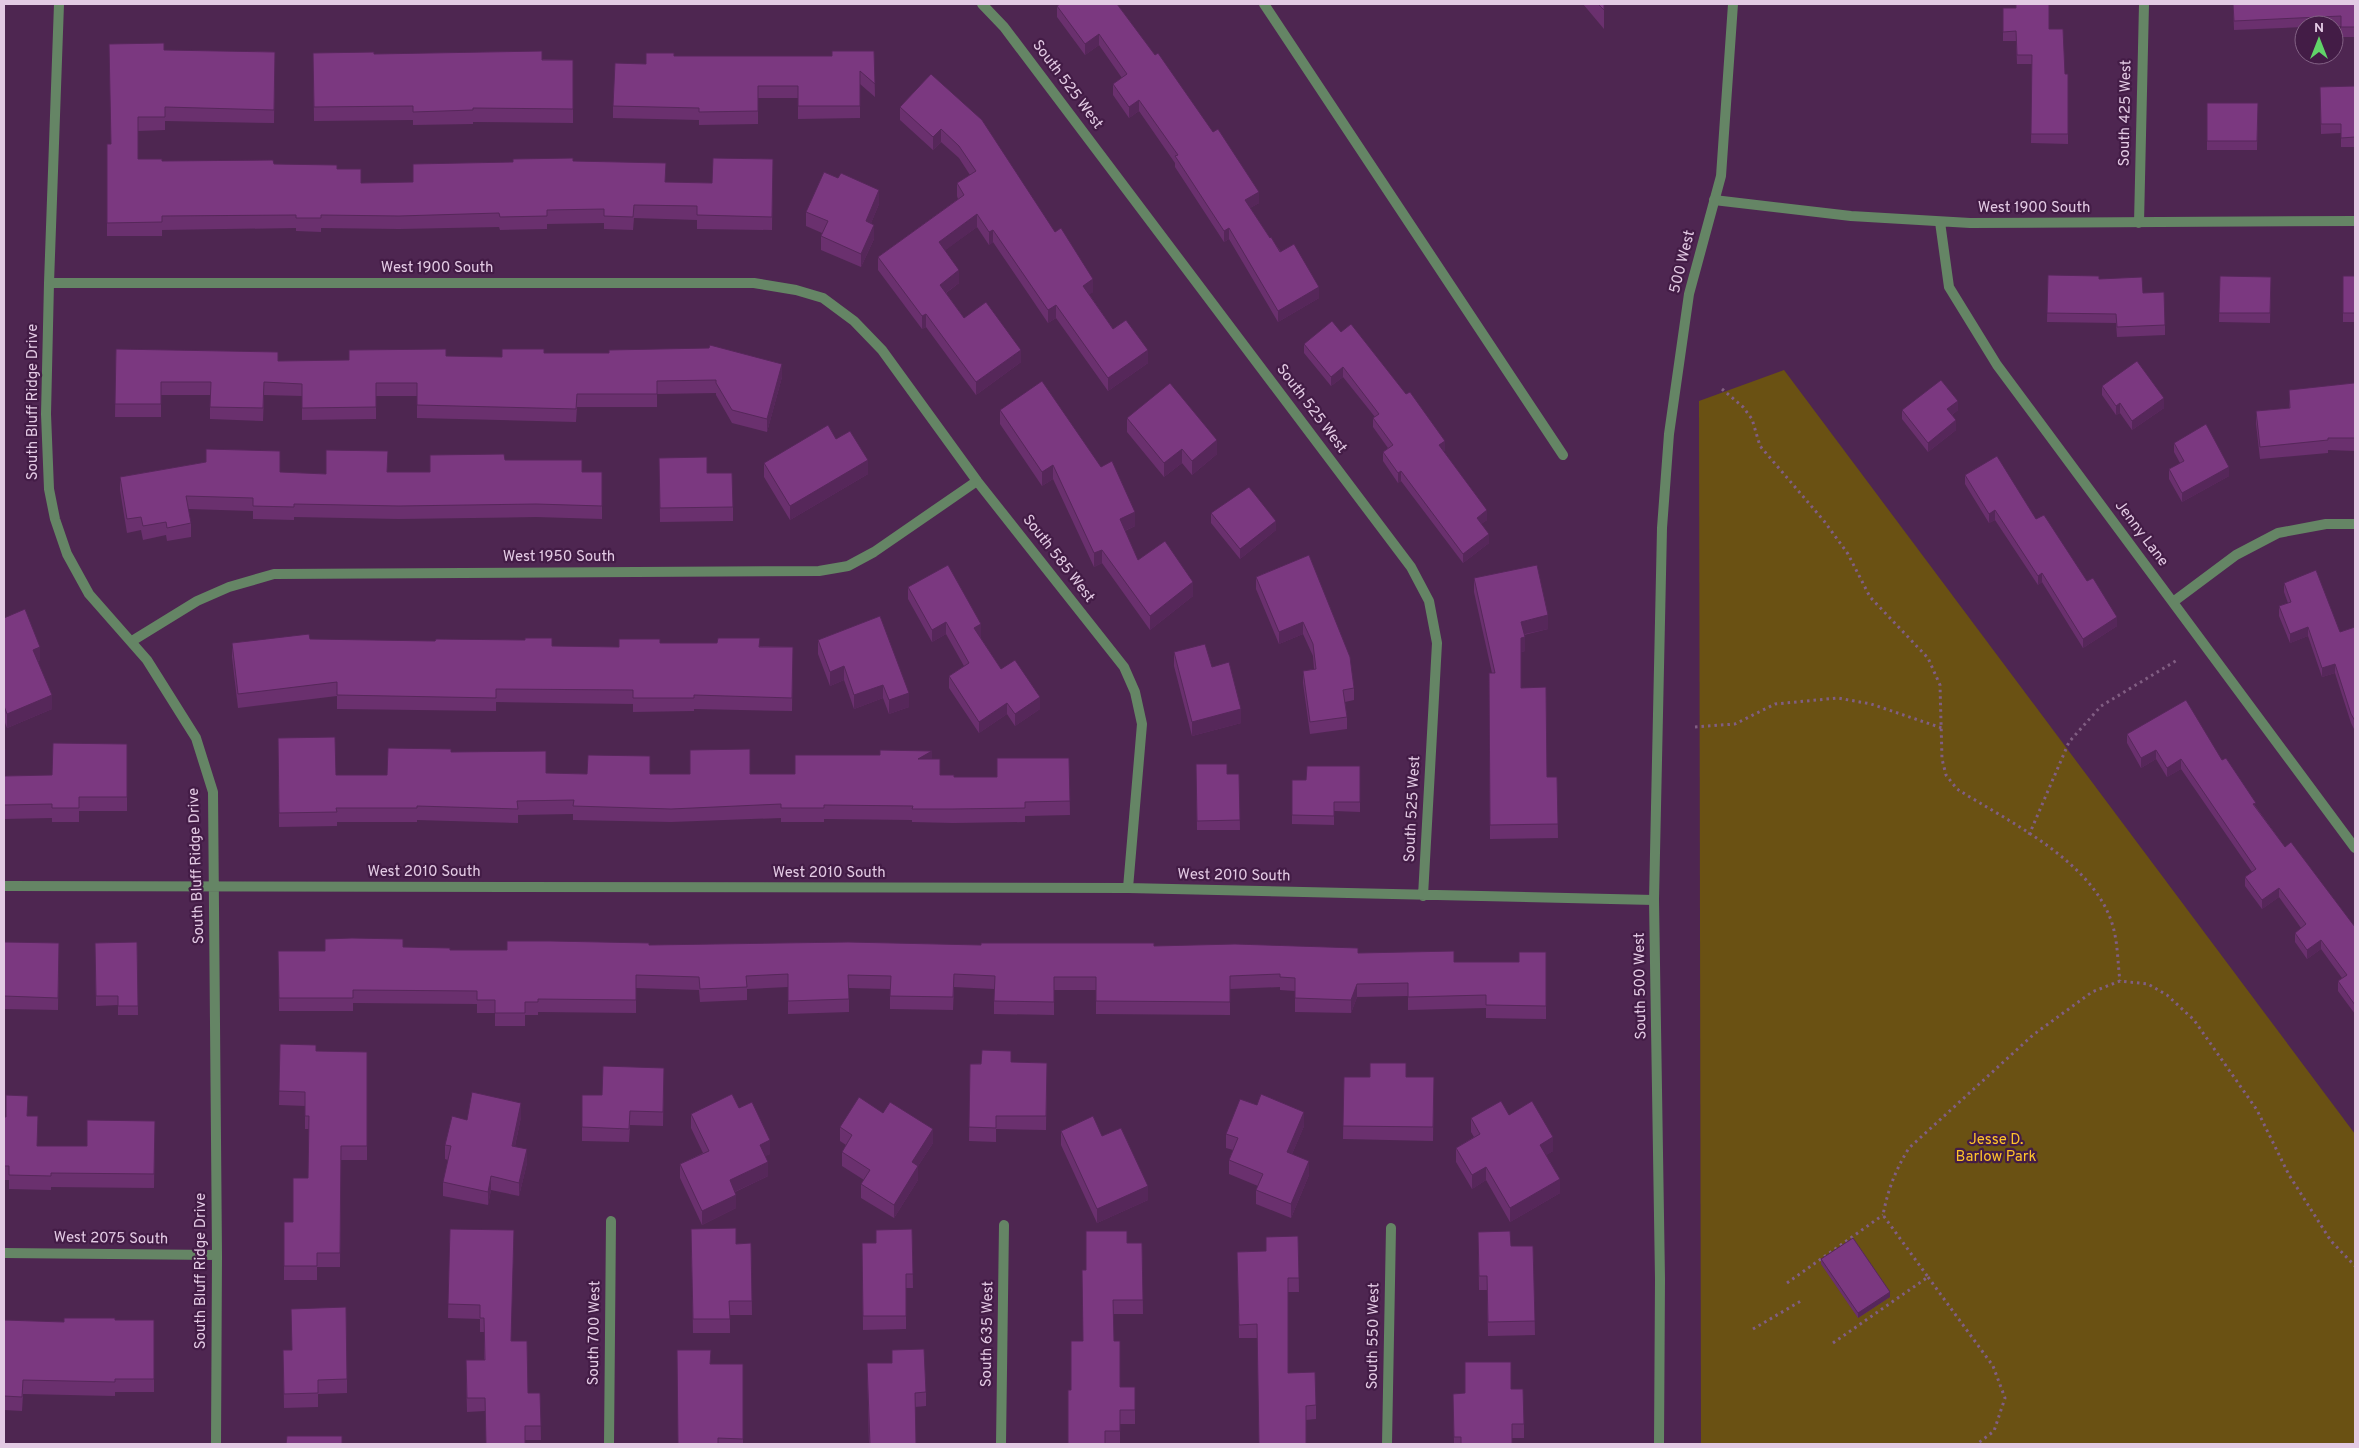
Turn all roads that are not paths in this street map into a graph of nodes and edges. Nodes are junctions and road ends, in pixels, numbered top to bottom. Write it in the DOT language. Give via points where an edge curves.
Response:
graph roads {
  1 [pos="59,4"];
  2 [pos="982,4"];
  3 [pos="1264,4"];
  4 [pos="1732,4"];
  5 [pos="2144,4"];
  6 [pos="1714,200"];
  7 [pos="1940,222"];
  8 [pos="2139,222"];
  9 [pos="2355,222"];
  10 [pos="49,283"];
  11 [pos="823,298"];
  12 [pos="1564,455"];
  13 [pos="977,481"];
  14 [pos="2355,524"];
  15 [pos="1662,528"];
  16 [pos="2173,602"];
  17 [pos="132,641"];
  18 [pos="2355,848"];
  19 [pos="4,886"];
  20 [pos="214,887"];
  21 [pos="1128,888"];
  22 [pos="1423,896"];
  23 [pos="1654,900"];
  24 [pos="611,1222"];
  25 [pos="1004,1225"];
  26 [pos="1391,1228"];
  27 [pos="4,1253"];
  28 [pos="217,1255"];
  29 [pos="216,1444"];
  30 [pos="608,1444"];
  31 [pos="1001,1444"];
  32 [pos="1387,1444"];
  33 [pos="1659,1444"];
  1 -- 10 [label="street, South Bluff Ridge Drive"];
  2 -- 22 [label="street, South 525 West" via="1010,35 1411,567 1428,601 1437,643"];
  3 -- 12 [label="street"];
  4 -- 6 [label="street, 500 West" via="1721,176"];
  5 -- 8 [label="street, South 425 West"];
  6 -- 7 [label="street, West 1900 South" via="1851,216"];
  6 -- 15 [label="street, 500 West" via="1689,294 1669,434"];
  7 -- 8 [label="street, West 1900 South"];
  7 -- 16 [label="street, Jenny Lane" via="1949,287 1997,365"];
  8 -- 9 [label="street, West 1900 South"];
  10 -- 11 [label="street, West 1900 South" via="754,283"];
  10 -- 17 [label="street, South Bluff Ridge Drive" via="46,414 49,490 67,554 90,594"];
  11 -- 13 [label="street, South 585 West" via="854,321 882,350"];
  13 -- 17 [label="street, West 1950 South" via="874,552 848,566 820,571 274,574 229,587 197,601"];
  13 -- 21 [label="street, South 585 West" via="1124,667 1135,692 1142,724"];
  14 -- 16 [label="street" via="2326,524 2278,533 2236,555"];
  15 -- 23 [label="street, South 500 West"];
  16 -- 18 [label="street, Jenny Lane"];
  17 -- 20 [label="street, South Bluff Ridge Drive" via="196,738 213,792"];
  19 -- 20 [label="street, West 2010 South"];
  20 -- 21 [label="street, West 2010 South"];
  20 -- 28 [label="street, South Bluff Ridge Drive"];
  21 -- 22 [label="street, West 2010 South"];
  22 -- 23 [label="street, West 2010 South"];
  23 -- 33 [label="street, South 500 West" via="1660,1279"];
  24 -- 30 [label="street, South 700 West"];
  25 -- 31 [label="street, South 635 West"];
  26 -- 32 [label="street, South 550 West"];
  27 -- 28 [label="street, West 2075 South"];
  28 -- 29 [label="street, South Bluff Ridge Drive"];
}
